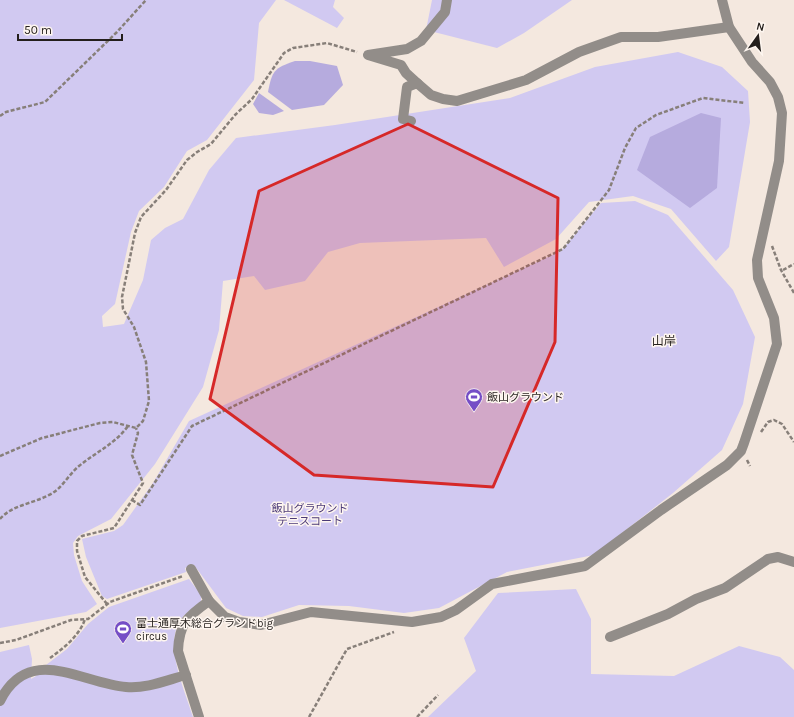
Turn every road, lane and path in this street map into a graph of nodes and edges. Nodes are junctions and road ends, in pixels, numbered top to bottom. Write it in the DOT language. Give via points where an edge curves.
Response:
graph roads {
  1 [pos="146,0"];
  2 [pos="447,0"];
  3 [pos="722,0"];
  4 [pos="729,27"];
  5 [pos="368,55"];
  6 [pos="418,84"];
  7 [pos="745,104"];
  8 [pos="0,116"];
  9 [pos="411,121"];
  10 [pos="763,235"];
  11 [pos="794,264"];
  12 [pos="782,270"];
  13 [pos="794,293"];
  14 [pos="128,426"];
  15 [pos="136,428"];
  16 [pos="760,435"];
  17 [pos="794,442"];
  18 [pos="0,456"];
  19 [pos="132,500"];
  20 [pos="0,519"];
  21 [pos="794,562"];
  22 [pos="192,570"];
  23 [pos="209,601"];
  24 [pos="107,604"];
  25 [pos="85,619"];
  26 [pos="398,631"];
  27 [pos="610,637"];
  28 [pos="0,643"];
  29 [pos="39,670"];
  30 [pos="186,675"];
  31 [pos="438,695"];
  32 [pos="0,701"];
  33 [pos="200,717"];
  34 [pos="309,717"];
  35 [pos="417,717"];
  1 -- 8 [label="path" via="117,32 44,102"];
  2 -- 5 [label="street" via="445,12 421,41 407,49"];
  3 -- 4 [label="street"];
  4 -- 6 [label="street" via="658,37 621,37 579,52 526,80 457,101 431,95"];
  4 -- 10 [label="street" via="752,62 770,82 778,97 782,113 779,162"];
  5 -- 6 [label="street" via="401,65"];
  5 -- 15 [label="path" via="327,43 293,48 284,53 252,99 235,115 212,144 187,160 166,190 141,217 135,233 122,297 123,309 134,327 146,362 148,401 143,421"];
  6 -- 9 [label="street" via="407,87 403,119"];
  7 -- 19 [label="path" via="703,98 656,115 636,128 625,148 609,190 563,250 192,426 140,505"];
  10 -- 12 [label="path" via="769,239"];
  10 -- 23 [label="street" via="757,260 758,278 774,318 777,344 740,451 727,465 590,563 575,569 492,584 456,610 441,617 418,622 311,612 252,624 225,617"];
  11 -- 12 [label="path"];
  12 -- 13 [label="path"];
  14 -- 15 [label="path"];
  14 -- 18 [label="path" via="113,422 100,424 42,438"];
  14 -- 20 [label="path" via="120,437 78,467 66,482 50,495 7,512"];
  15 -- 19 [label="path" via="138,433 132,455 143,483"];
  16 -- 17 [label="path" via="768,422 774,420 782,424"];
  19 -- 24 [label="path" via="114,528 82,536 77,541 77,551 85,577"];
  21 -- 27 [label="street" via="778,557 768,559 724,588"];
  22 -- 23 [label="street"];
  22 -- 24 [label="path"];
  23 -- 30 [label="street" via="191,614 180,631 178,651"];
  24 -- 25 [label="path"];
  25 -- 28 [label="path" via="71,620 16,640"];
  25 -- 29 [label="path" via="84,625 65,647 44,662"];
  26 -- 34 [label="path" via="347,649"];
  29 -- 30 [label="street" via="58,670 126,687 144,686"];
  29 -- 32 [label="street" via="22,675 12,682"];
  30 -- 33 [label="street"];
  31 -- 35 [label="path"];
}
